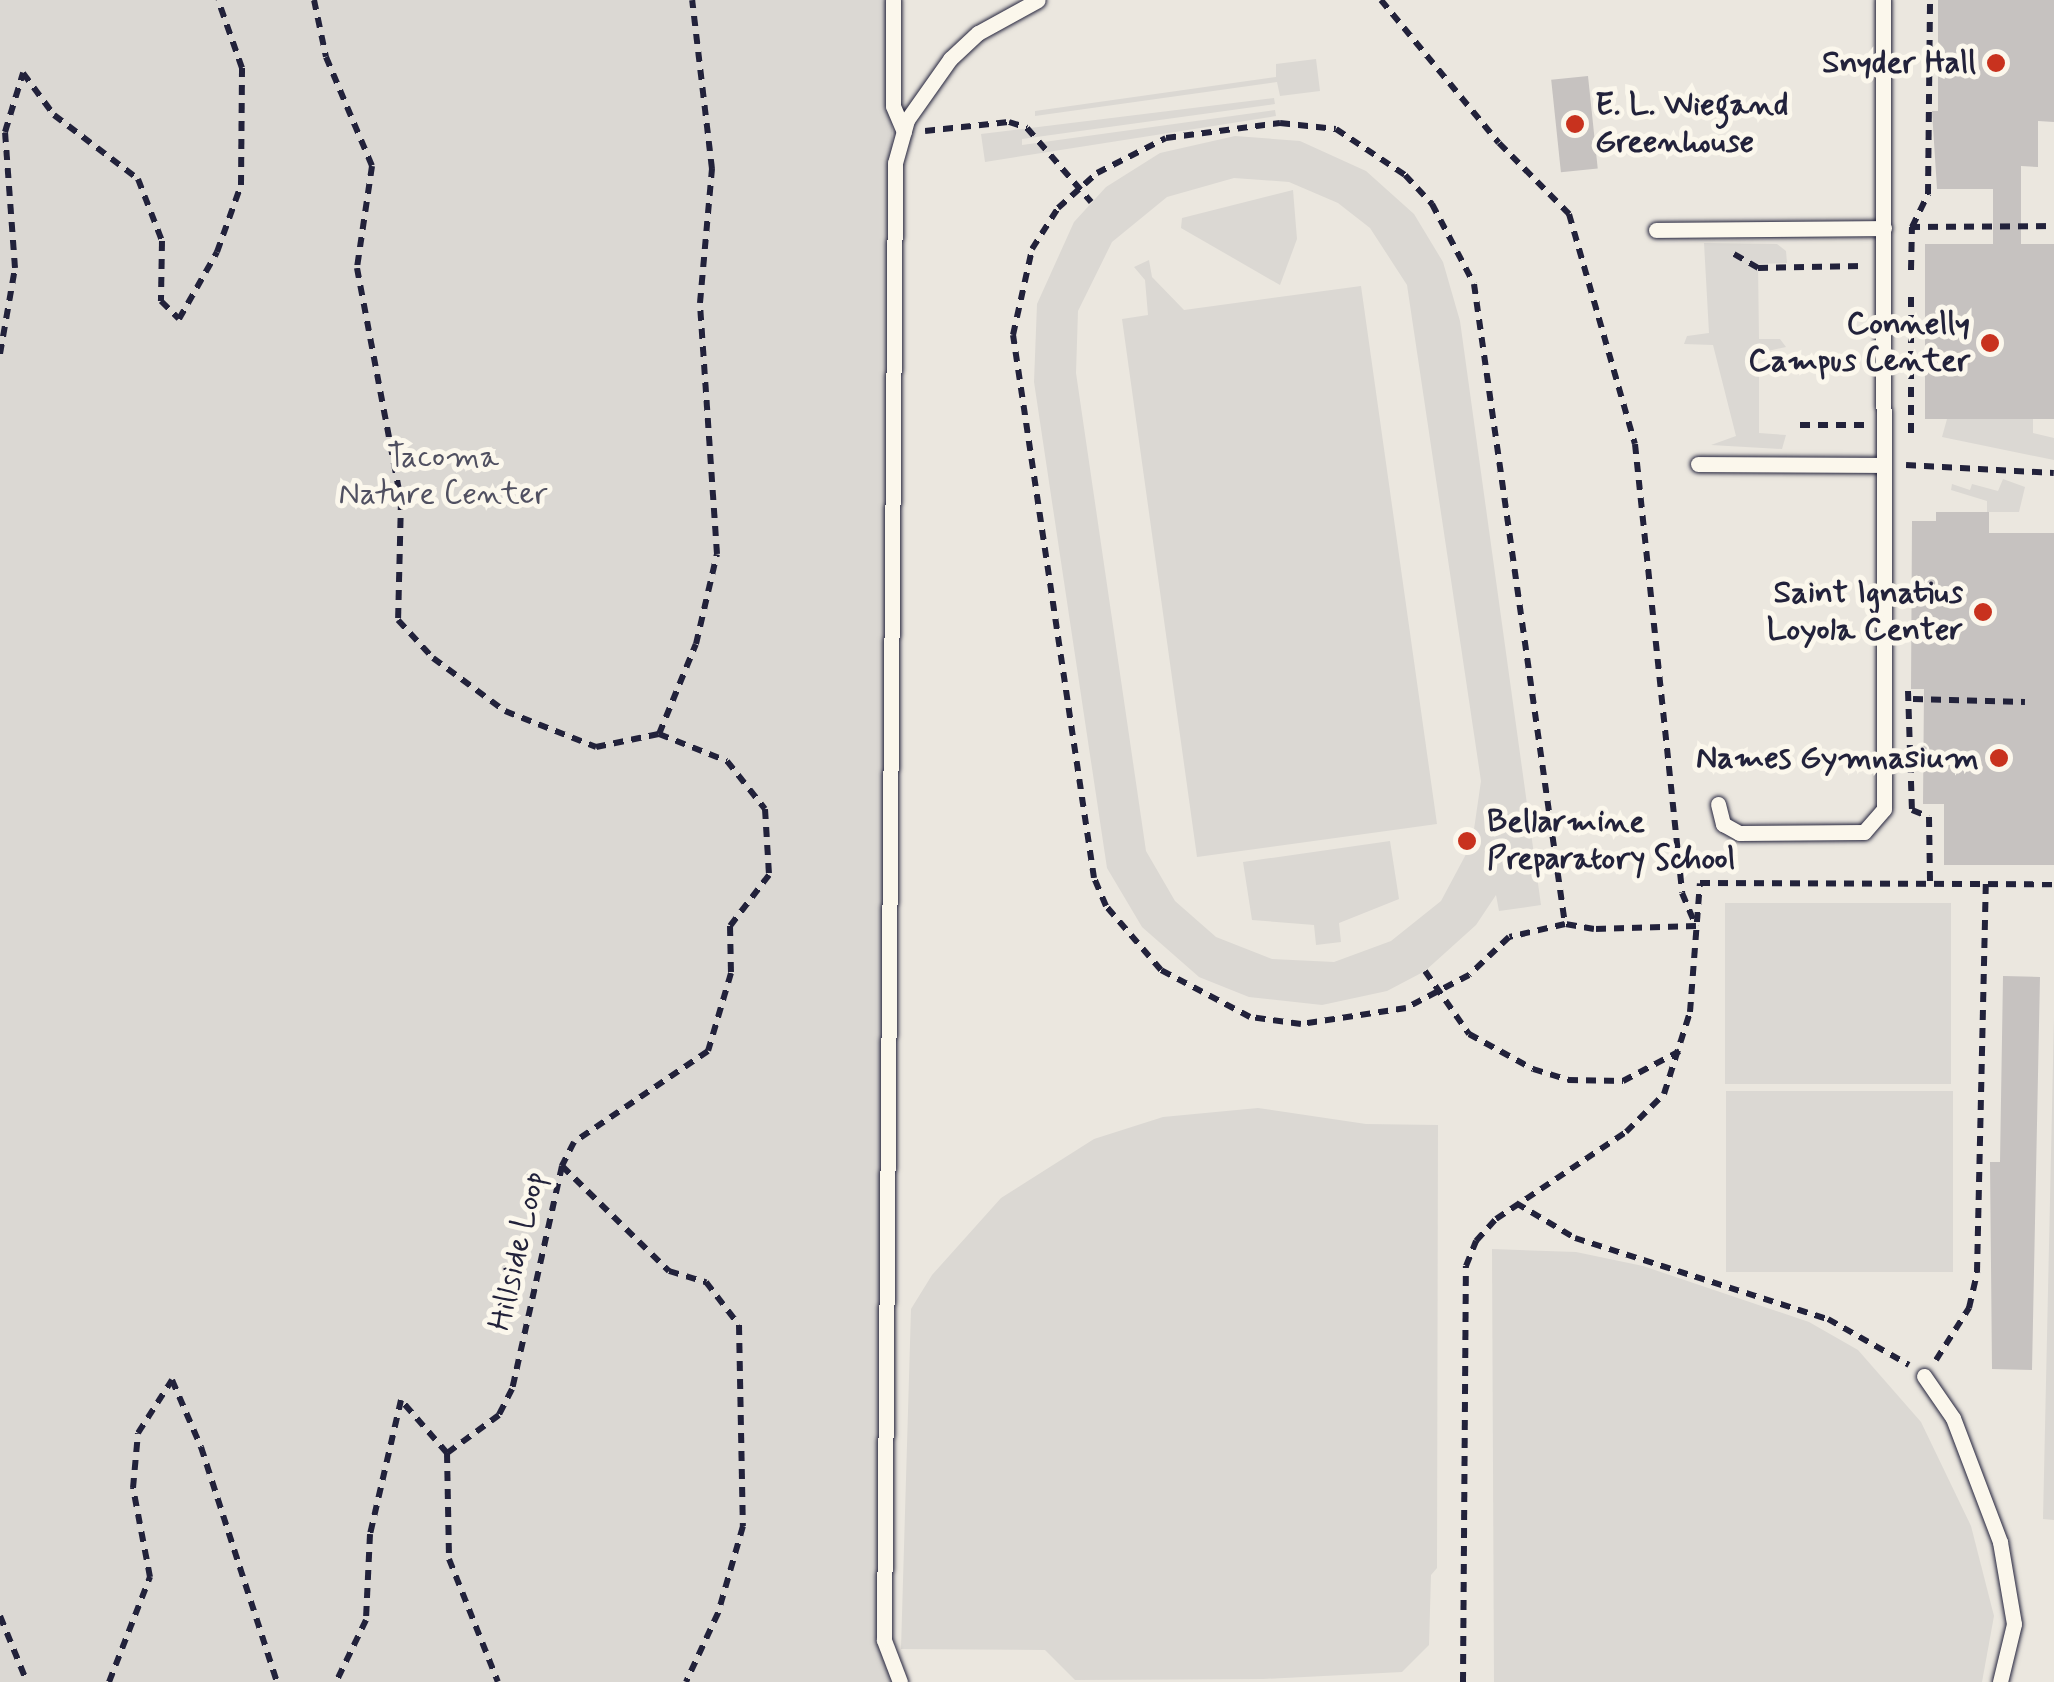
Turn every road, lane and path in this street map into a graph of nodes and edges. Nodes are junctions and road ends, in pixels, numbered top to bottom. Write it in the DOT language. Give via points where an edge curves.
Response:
graph roads {
  1 [pos="218,0"];
  2 [pos="314,0"];
  3 [pos="692,0"];
  4 [pos="893,0"];
  5 [pos="1038,0"];
  6 [pos="1381,0"];
  7 [pos="1883,0"];
  8 [pos="1930,0"];
  9 [pos="904,132"];
  10 [pos="1078,188"];
  11 [pos="1091,202"];
  12 [pos="1912,226"];
  13 [pos="2054,226"];
  14 [pos="1884,228"];
  15 [pos="1656,230"];
  16 [pos="1884,266"];
  17 [pos="1758,268"];
  18 [pos="0,354"];
  19 [pos="1800,426"];
  20 [pos="1884,426"];
  21 [pos="1698,464"];
  22 [pos="1910,464"];
  23 [pos="1884,465"];
  24 [pos="2054,473"];
  25 [pos="1909,479"];
  26 [pos="1905,686"];
  27 [pos="1913,698"];
  28 [pos="2025,702"];
  29 [pos="659,734"];
  30 [pos="1718,804"];
  31 [pos="1930,882"];
  32 [pos="1986,883"];
  33 [pos="2054,884"];
  34 [pos="1566,924"];
  35 [pos="1696,926"];
  36 [pos="1425,971"];
  37 [pos="1438,993"];
  38 [pos="1681,1050"];
  39 [pos="562,1166"];
  40 [pos="1516,1202"];
  41 [pos="1924,1376"];
  42 [pos="447,1453"];
  43 [pos="0,1616"];
  44 [pos="26,1682"];
  45 [pos="109,1682"];
  46 [pos="277,1682"];
  47 [pos="336,1682"];
  48 [pos="498,1682"];
  49 [pos="686,1682"];
  50 [pos="900,1682"];
  51 [pos="1463,1682"];
  52 [pos="2000,1682"];
  1 -- 18 [label="path" via="242,68 240,185 216,252 180,318 161,302 162,242 138,179 54,115 23,73 5,132 15,268"];
  2 -- 29 [label="path" via="326,58 372,166 357,268 401,500 398,620 432,658 505,711 596,746"];
  3 -- 29 [label="path" via="712,169 700,303 716,554 696,644"];
  4 -- 9 [label="lane" via="893,106"];
  5 -- 9 [label="lane" via="978,33 950,58"];
  6 -- 35 [label="path" via="1499,144 1569,214 1635,444 1682,893"];
  7 -- 14 [label="lane"];
  8 -- 12 [label="path" via="1928,194"];
  9 -- 10 [label="path" via="1009,122 1027,128"];
  9 -- 50 [label="lane" via="895,163 884,1640"];
  10 -- 11 [label="path"];
  10 -- 34 [label="path" via="1137,147 1166,138 1298,124 1336,129 1378,153 1432,204 1483,312"];
  10 -- 37 [label="path" via="1032,249 1014,362 1086,847 1106,906 1161,970 1250,1017 1302,1024 1354,1020"];
  12 -- 13 [label="path"];
  12 -- 14 [label="path"];
  12 -- 22 [label="path"];
  14 -- 15 [label="lane"];
  14 -- 16 [label="lane"];
  16 -- 17 [label="path"];
  16 -- 20 [label="lane"];
  19 -- 20 [label="path"];
  20 -- 23 [label="lane"];
  21 -- 23 [label="lane"];
  22 -- 23 [label="path"];
  22 -- 24 [label="path"];
  22 -- 25 [label="path"];
  23 -- 30 [label="lane" via="1882,817 1864,832 1739,833 1723,824"];
  26 -- 27 [label="path"];
  27 -- 28 [label="path"];
  27 -- 31 [label="path" via="1912,810 1928,817"];
  29 -- 39 [label="path, Hillside Loop" via="727,761 764,809 769,875 730,926 731,974 708,1050 574,1142"];
  31 -- 32 [label="path"];
  31 -- 35 [label="path" via="1700,882"];
  32 -- 33 [label="path"];
  32 -- 41 [label="path" via="1976,1272 1969,1308"];
  34 -- 35 [label="path"];
  34 -- 37 [label="path" via="1509,937 1470,975"];
  35 -- 38 [label="path"];
  36 -- 37 [label="path"];
  37 -- 38 [label="path" via="1469,1034 1568,1080 1623,1081"];
  38 -- 40 [label="path" via="1647,1115"];
  39 -- 42 [label="path, Hillside Loop" via="512,1389 499,1414"];
  39 -- 49 [label="path" via="669,1272 706,1282 740,1326 743,1526 718,1613"];
  40 -- 41 [label="path" via="1575,1238 1828,1319"];
  40 -- 51 [label="path" via="1476,1240 1461,1302"];
  41 -- 52 [label="lane" via="1953,1418 2000,1542 2014,1624"];
  42 -- 47 [label="path" via="401,1400 370,1534 366,1620"];
  42 -- 48 [label="path" via="449,1559"];
  43 -- 44 [label="path"];
  45 -- 46 [label="path" via="150,1576 133,1488 138,1433 172,1380 201,1446"];
}
